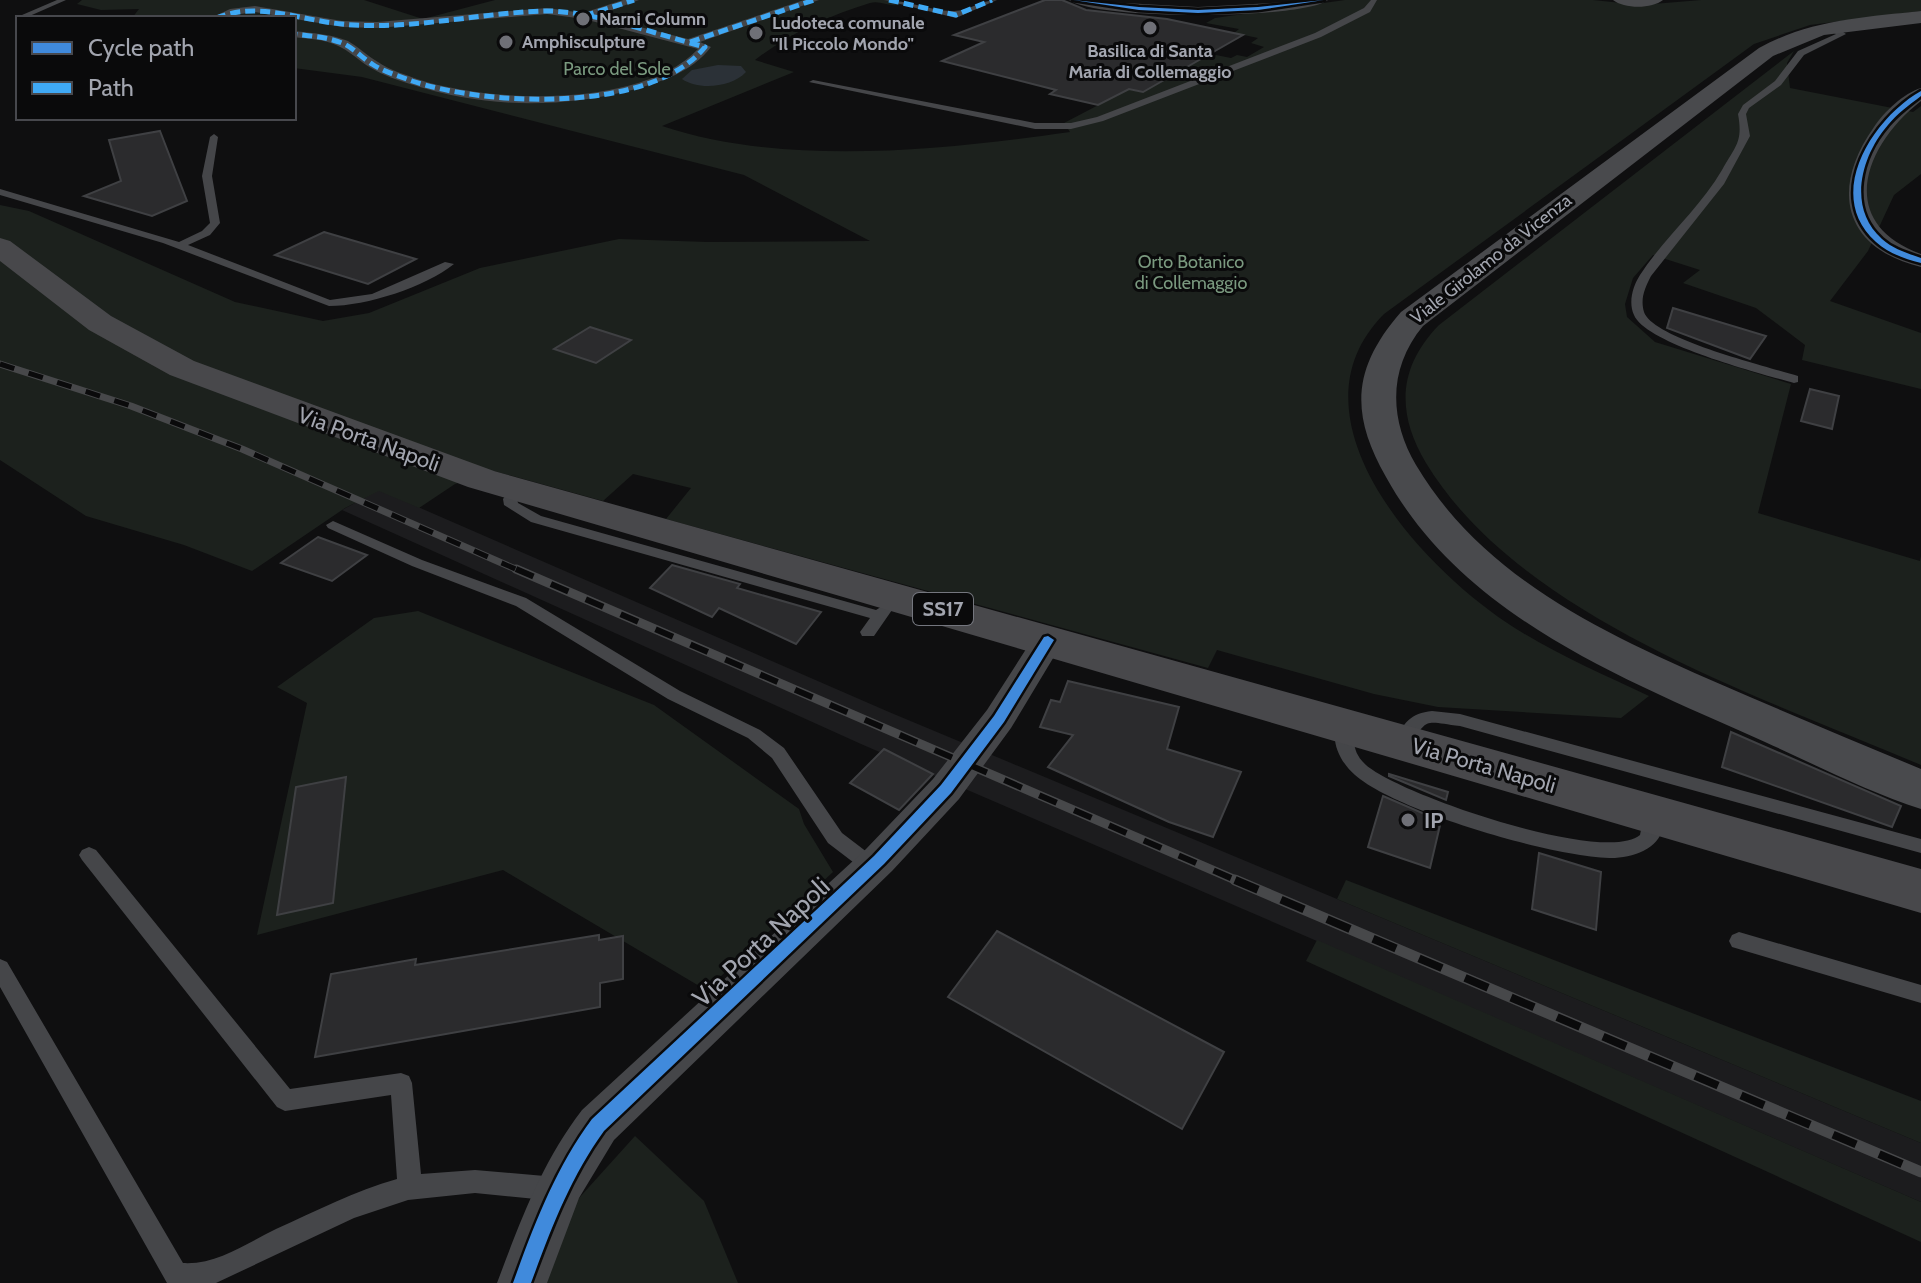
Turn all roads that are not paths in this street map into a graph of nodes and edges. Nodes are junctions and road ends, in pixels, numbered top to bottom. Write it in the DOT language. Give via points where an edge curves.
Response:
graph roads {
  1 [pos="63,0"];
  2 [pos="634,0"];
  3 [pos="814,0"];
  4 [pos="889,0"];
  5 [pos="992,0"];
  6 [pos="1076,0"];
  7 [pos="1321,0"];
  8 [pos="1374,0"];
  9 [pos="1623,0"];
  10 [pos="1653,0"];
  11 [pos="24,16"];
  12 [pos="221,16"];
  13 [pos="283,16"];
  14 [pos="584,16"];
  15 [pos="296,19"];
  16 [pos="1914,20"];
  17 [pos="1831,28"];
  18 [pos="343,31"];
  19 [pos="300,35"];
  20 [pos="690,42"];
  21 [pos="813,82"];
  22 [pos="1921,93"];
  23 [pos="214,137"];
  24 [pos="0,192"];
  25 [pos="178,246"];
  26 [pos="0,247"];
  27 [pos="1921,261"];
  28 [pos="449,264"];
  29 [pos="1794,379"];
  30 [pos="333,525"];
  31 [pos="887,606"];
  32 [pos="868,632"];
  33 [pos="1048,640"];
  34 [pos="1344,725"];
  35 [pos="1405,743"];
  36 [pos="1921,790"];
  37 [pos="1652,814"];
  38 [pos="1921,846"];
  39 [pos="89,855"];
  40 [pos="873,867"];
  41 [pos="1921,891"];
  42 [pos="1739,941"];
  43 [pos="0,968"];
  44 [pos="1921,994"];
  45 [pos="410,1189"];
  46 [pos="556,1189"];
  47 [pos="522,1283"];
  1 -- 11 [label="lane"];
  2 -- 14 [label="street"];
  3 -- 20 [label="street"];
  4 -- 5 [label="street" via="956,15"];
  6 -- 7 [label="street" via="1205,14"];
  8 -- 21 [label="lane" via="1367,10 1318,35 1071,126 1024,125"];
  9 -- 10 [label="main road"];
  12 -- 13 [label="street" via="255,9"];
  14 -- 18 [label="street" via="526,11"];
  14 -- 20 [label="street"];
  15 -- 18 [label="street"];
  16 -- 17 [label="main road, Viale Girolamo da Vicenza"];
  17 -- 29 [label="lane" via="1842,34 1802,51 1778,83 1744,108 1746,136 1719,184 1637,292 1639,315 1663,336"];
  17 -- 36 [label="main road, Viale Girolamo da Vicenza" via="1766,52 1412,319 1382,365 1377,413 1395,463 1437,524 1522,600 1638,666"];
  18 -- 19 [label="street"];
  18 -- 20 [label="street" via="348,46 375,66 485,97 537,102 582,99 647,81 704,50"];
  22 -- 27 [label="street" via="1875,138 1856,189 1860,215 1875,240"];
  23 -- 25 [label="lane" via="207,176 215,223"];
  24 -- 25 [label="lane"];
  25 -- 28 [label="lane" via="335,304 375,297"];
  26 -- 31 [label="main road, Via Porta Napoli / SS17" via="100,323 182,368 416,457"];
  30 -- 40 [label="lane" via="521,602 674,695 754,734 778,753 835,838"];
  31 -- 32 [label="lane"];
  31 -- 33 [label="main road, Via Porta Napoli / SS17"];
  33 -- 34 [label="main road, Via Porta Napoli / SS17"];
  33 -- 40 [label="street, Via Porta Napoli" via="966,765"];
  34 -- 35 [label="main road, Via Porta Napoli / SS17"];
  34 -- 37 [label="lane" via="1345,751 1374,781 1414,800 1528,836 1600,851 1628,850 1649,837"];
  35 -- 37 [label="main road, Via Porta Napoli / SS17"];
  35 -- 38 [label="lane" via="1410,725 1418,720 1460,720"];
  37 -- 41 [label="main road, Via Porta Napoli / SS17"];
  39 -- 45 [label="lane" via="285,1100 401,1083"];
  40 -- 46 [label="street, Via Porta Napoli" via="598,1125"];
  42 -- 44 [label="lane"];
  43 -- 45 [label="lane" via="176,1274 188,1280 208,1275 299,1231"];
  45 -- 46 [label="lane" via="467,1182"];
  46 -- 47 [label="street, Via Porta Napoli"];
}
